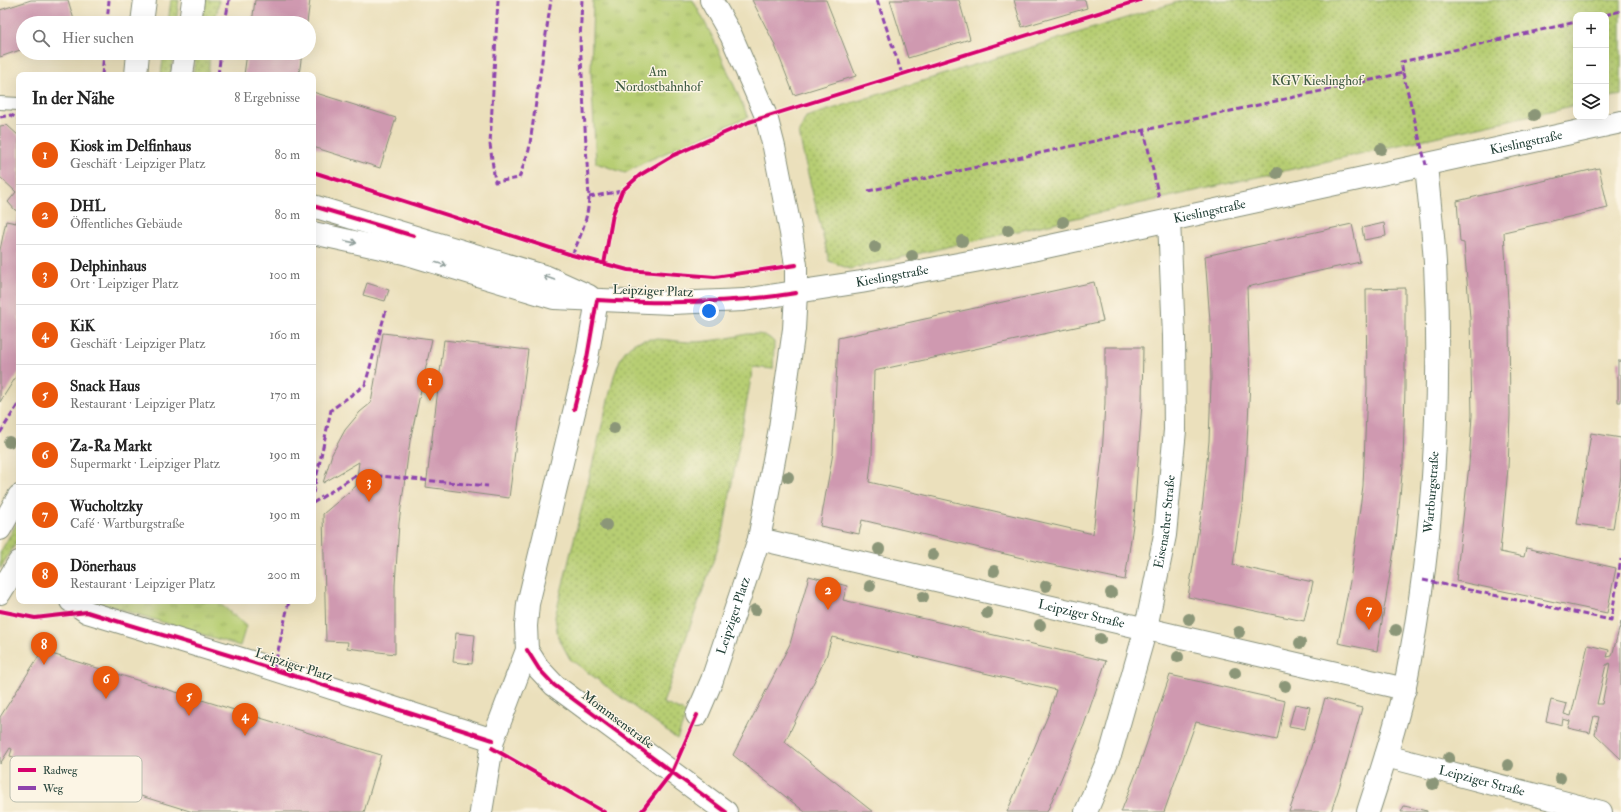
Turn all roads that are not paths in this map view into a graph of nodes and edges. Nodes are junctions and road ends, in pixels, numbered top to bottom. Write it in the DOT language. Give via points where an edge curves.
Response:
graph roads {
  1 [pos="146,0"];
  2 [pos="194,0"];
  3 [pos="711,0"];
  4 [pos="143,16"];
  5 [pos="191,16"];
  6 [pos="137,60"];
  7 [pos="184,60"];
  8 [pos="136,72"];
  9 [pos="182,72"];
  10 [pos="0,103"];
  11 [pos="16,104"];
  12 [pos="1621,122"];
  13 [pos="1426,165"];
  14 [pos="316,207"];
  15 [pos="1169,220"];
  16 [pos="316,234"];
  17 [pos="796,293"];
  18 [pos="597,300"];
  19 [pos="16,501"];
  20 [pos="0,529"];
  21 [pos="759,538"];
  22 [pos="16,567"];
  23 [pos="0,593"];
  24 [pos="79,607"];
  25 [pos="1146,628"];
  26 [pos="527,650"];
  27 [pos="1405,689"];
  28 [pos="697,715"];
  29 [pos="493,740"];
  30 [pos="1386,756"];
  31 [pos="710,805"];
  32 [pos="481,812"];
  33 [pos="726,812"];
  34 [pos="1086,812"];
  35 [pos="1368,812"];
  36 [pos="1601,812"];
  1 -- 4 [label="street"];
  2 -- 5 [label="street"];
  3 -- 17 [label="street" via="731,35 766,116 791,233 796,265"];
  6 -- 8 [label="street"];
  7 -- 9 [label="street"];
  10 -- 11 [label="lane"];
  12 -- 13 [label="street, Kieslingstraße"];
  13 -- 15 [label="street, Kieslingstraße"];
  13 -- 27 [label="street, Wartburgstraße" via="1435,262 1436,415 1423,580"];
  18 -- 14 [label="street, Leipziger Platz, one-way" via="547,277"];
  15 -- 17 [label="street, Kieslingstraße" via="1018,253"];
  15 -- 25 [label="street, Eisenacher Straße" via="1175,430 1165,535"];
  16 -- 18 [label="street, Leipziger Platz, one-way" via="404,253 554,298"];
  17 -- 18 [label="street, Leipziger Platz" via="702,303"];
  17 -- 21 [label="street, Leipziger Platz" via="794,329 780,428"];
  18 -- 26 [label="street, Leipziger Platz" via="587,358 528,604"];
  19 -- 20 [label="street"];
  21 -- 25 [label="street, Leipziger Straße"];
  21 -- 28 [label="street, Leipziger Platz" via="712,680"];
  22 -- 23 [label="street"];
  24 -- 29 [label="street, Leipziger Platz"];
  25 -- 27 [label="street, Leipziger Straße"];
  25 -- 34 [label="street, Eisenacher Straße" via="1112,752"];
  26 -- 29 [label="street, Leipziger Platz"];
  26 -- 31 [label="street, Mommsenstraße" via="554,685"];
  27 -- 30 [label="street, Wartburgstraße"];
  29 -- 32 [label="street"];
  30 -- 35 [label="street, Wartburgstraße"];
  30 -- 36 [label="street, Leipziger Straße"];
  31 -- 33 [label="street, Mommsenstraße"];
}
